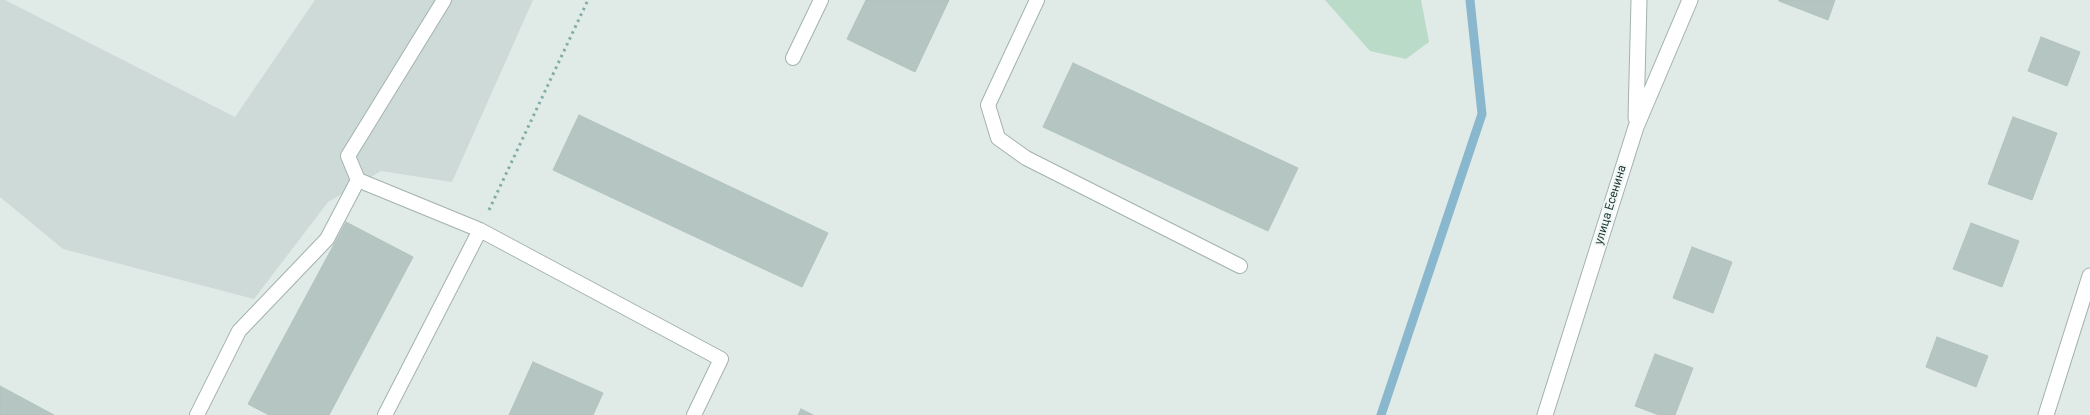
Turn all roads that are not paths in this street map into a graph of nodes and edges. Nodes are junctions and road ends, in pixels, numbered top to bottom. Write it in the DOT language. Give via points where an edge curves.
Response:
graph roads {
  1 [pos="444,0"];
  2 [pos="821,0"];
  3 [pos="1037,0"];
  4 [pos="1638,0"];
  5 [pos="1690,0"];
  6 [pos="793,58"];
  7 [pos="1636,128"];
  8 [pos="358,180"];
  9 [pos="480,230"];
  10 [pos="1240,266"];
  11 [pos="2090,276"];
  12 [pos="197,415"];
  13 [pos="385,415"];
  14 [pos="694,415"];
  15 [pos="1545,415"];
  16 [pos="2046,415"];
  1 -- 8 [label="lane" via="348,156"];
  2 -- 6 [label="lane"];
  3 -- 10 [label="lane" via="988,105 998,138 1026,158"];
  4 -- 7 [label="street"];
  5 -- 7 [label="street, улица Есенина"];
  7 -- 15 [label="street, улица Есенина"];
  8 -- 9 [label="lane"];
  8 -- 12 [label="lane" via="327,239 239,331"];
  9 -- 13 [label="lane"];
  9 -- 14 [label="lane" via="721,359"];
  11 -- 16 [label="street"];
}
